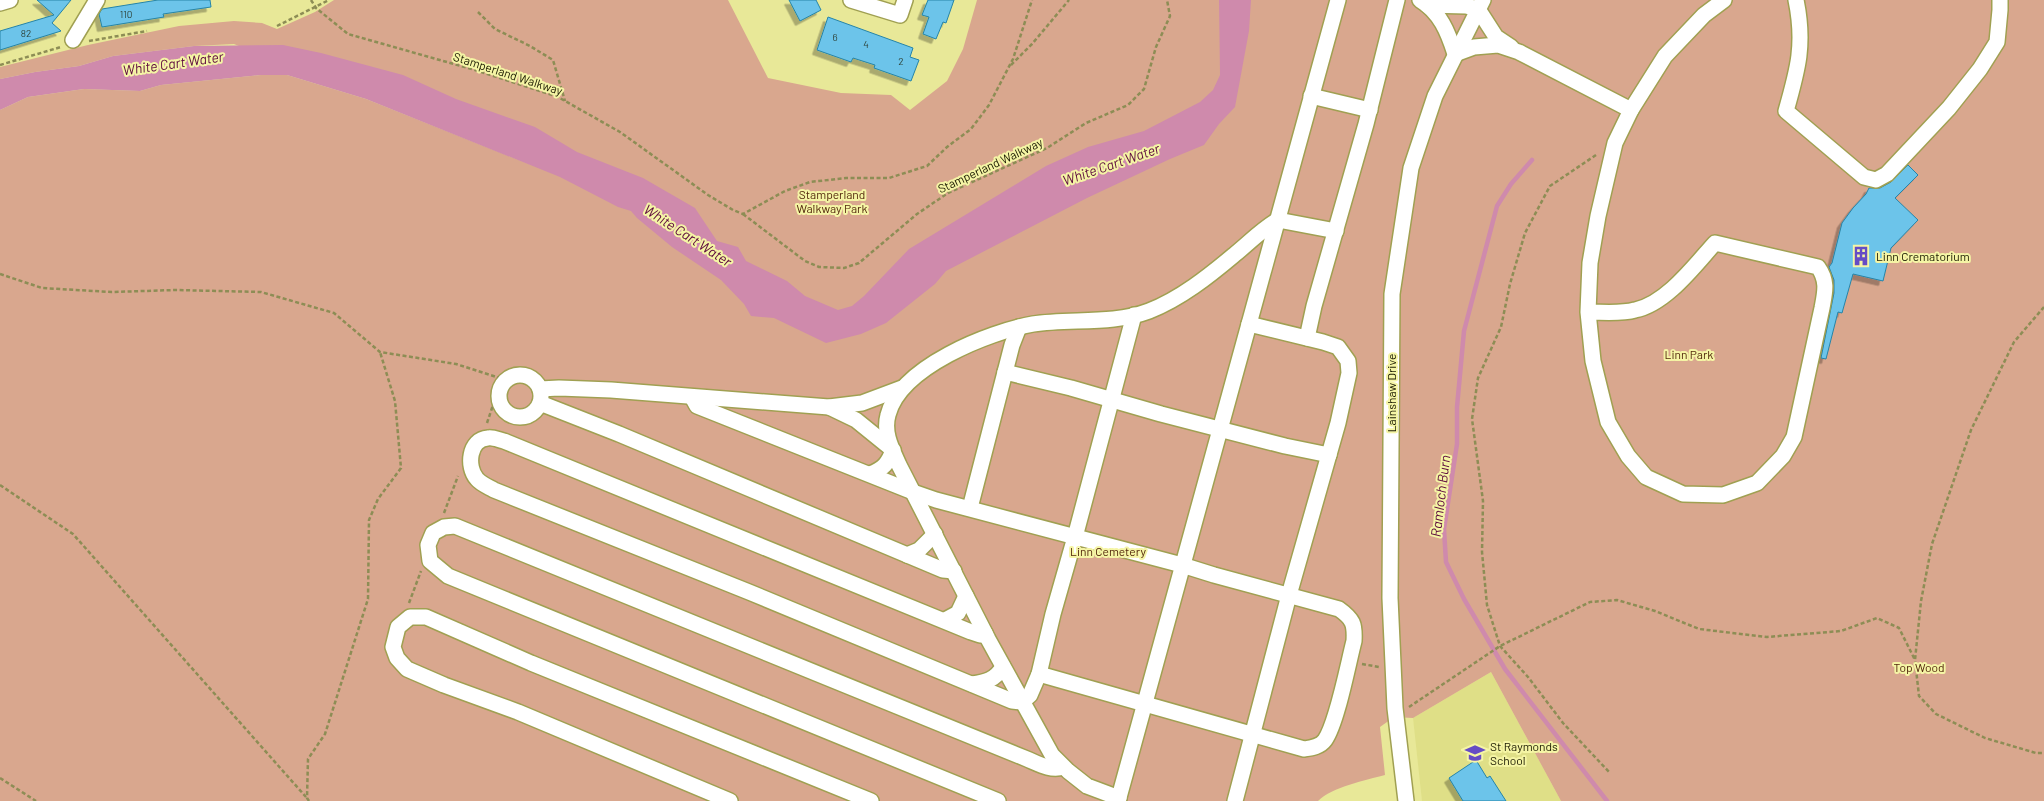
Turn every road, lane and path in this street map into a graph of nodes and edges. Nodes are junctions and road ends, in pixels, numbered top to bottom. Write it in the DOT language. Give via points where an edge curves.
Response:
graph roads {
  1 [pos="10,0"];
  2 [pos="97,0"];
  3 [pos="311,0"];
  4 [pos="329,0"];
  5 [pos="851,0"];
  6 [pos="905,0"];
  7 [pos="1032,0"];
  8 [pos="1069,0"];
  9 [pos="1167,0"];
  10 [pos="1338,0"];
  11 [pos="1397,0"];
  12 [pos="1724,0"];
  13 [pos="1796,0"];
  14 [pos="2000,0"];
  15 [pos="1423,2"];
  16 [pos="0,3"];
  17 [pos="1481,5"];
  18 [pos="316,8"];
  19 [pos="478,12"];
  20 [pos="277,26"];
  21 [pos="146,32"];
  22 [pos="73,40"];
  23 [pos="1519,52"];
  24 [pos="1456,54"];
  25 [pos="0,65"];
  26 [pos="1008,68"];
  27 [pos="1311,96"];
  28 [pos="565,101"];
  29 [pos="1370,110"];
  30 [pos="1631,110"];
  31 [pos="1615,143"];
  32 [pos="743,214"];
  33 [pos="1278,220"];
  34 [pos="1336,231"];
  35 [pos="0,274"];
  36 [pos="2044,307"];
  37 [pos="1588,312"];
  38 [pos="1134,315"];
  39 [pos="1249,324"];
  40 [pos="1019,327"];
  41 [pos="1308,338"];
  42 [pos="380,352"];
  43 [pos="1005,372"];
  44 [pos="506,380"];
  45 [pos="903,388"];
  46 [pos="540,396"];
  47 [pos="692,397"];
  48 [pos="1111,399"];
  49 [pos="499,400"];
  50 [pos="829,407"];
  51 [pos="1220,428"];
  52 [pos="488,437"];
  53 [pos="893,450"];
  54 [pos="1329,455"];
  55 [pos="471,467"];
  56 [pos="870,474"];
  57 [pos="0,485"];
  58 [pos="913,492"];
  59 [pos="970,508"];
  60 [pos="444,528"];
  61 [pos="935,534"];
  62 [pos="1075,537"];
  63 [pos="907,555"];
  64 [pos="430,561"];
  65 [pos="1182,565"];
  66 [pos="954,571"];
  67 [pos="1290,595"];
  68 [pos="966,596"];
  69 [pos="410,617"];
  70 [pos="945,620"];
  71 [pos="985,633"];
  72 [pos="1500,646"];
  73 [pos="1915,660"];
  74 [pos="1348,662"];
  75 [pos="1003,667"];
  76 [pos="1393,669"];
  77 [pos="1039,674"];
  78 [pos="972,684"];
  79 [pos="1022,702"];
  80 [pos="1145,704"];
  81 [pos="1395,712"];
  82 [pos="1252,735"];
  83 [pos="2044,753"];
  84 [pos="1063,766"];
  85 [pos="1610,773"];
  86 [pos="0,778"];
  87 [pos="1119,799"];
  88 [pos="308,800"];
  89 [pos="36,801"];
  90 [pos="730,801"];
  91 [pos="871,801"];
  92 [pos="998,801"];
  93 [pos="1235,801"];
  94 [pos="1406,801"];
  1 -- 16 [label="street"];
  2 -- 22 [label="street"];
  3 -- 18 [label="path, Stamperland Walkway"];
  4 -- 18 [label="path"];
  5 -- 6 [label="street" via="900,15"];
  7 -- 26 [label="path, Stamperland Walkway"];
  8 -- 26 [label="path"];
  9 -- 32 [label="path, Stamperland Walkway" via="1170,16 1140,95 1128,105 1086,122 1047,148 948,193 917,214 859,263 844,268 819,267 805,261"];
  10 -- 27 [label="street"];
  11 -- 29 [label="street"];
  12 -- 30 [label="street" via="1704,15 1665,56"];
  13 -- 14 [label="street" via="1801,23 1801,51 1786,111 1864,177 1876,180 1886,174 1949,108 1980,69 1996,42"];
  15 -- 17 [label="street"];
  15 -- 24 [label="street" via="1440,18"];
  17 -- 23 [label="street" via="1496,37"];
  17 -- 24 [label="street, Lainshaw Drive"];
  18 -- 20 [label="path"];
  18 -- 28 [label="path, Stamperland Walkway" via="348,34 475,70"];
  19 -- 28 [label="path" via="495,29 553,60"];
  21 -- 22 [label="path" via="82,42"];
  22 -- 25 [label="path" via="58,49"];
  23 -- 24 [label="street" via="1498,45 1474,47"];
  23 -- 30 [label="street"];
  24 -- 76 [label="street, Lainshaw Drive" via="1435,96 1411,168 1392,294 1390,598"];
  26 -- 32 [label="path, Stamperland Walkway" via="989,106 971,129 928,166 889,178 810,182 785,191"];
  27 -- 29 [label="street"];
  27 -- 33 [label="street"];
  28 -- 32 [label="path, Stamperland Walkway" via="620,132 708,195"];
  29 -- 34 [label="street"];
  30 -- 31 [label="street"];
  31 -- 37 [label="street" via="1590,263"];
  31 -- 72 [label="path" via="1550,186 1525,233 1501,327 1478,378 1472,419 1483,502 1482,552 1487,605"];
  33 -- 34 [label="street"];
  33 -- 38 [label="street" via="1201,281 1172,299"];
  33 -- 39 [label="street"];
  34 -- 41 [label="street"];
  35 -- 42 [label="path" via="42,288 112,292 261,292 334,313"];
  36 -- 73 [label="path" via="2014,342 1970,430 1932,544"];
  37 -- 37 [label="street" via="1594,361 1608,422 1628,456 1646,477 1683,494 1723,495 1757,483 1783,456 1794,437 1826,288 1818,267 1715,243 1657,301 1636,310"];
  38 -- 40 [label="street"];
  38 -- 48 [label="street"];
  39 -- 41 [label="street"];
  39 -- 51 [label="street"];
  40 -- 43 [label="street"];
  40 -- 45 [label="street" via="1002,330 971,343 937,362"];
  41 -- 54 [label="street" via="1338,348 1348,361 1347,390"];
  42 -- 44 [label="path" via="456,364"];
  42 -- 88 [label="path" via="395,401 401,468 378,499 369,520 368,599 325,734 308,759"];
  43 -- 48 [label="street"];
  43 -- 59 [label="street"];
  44 -- 46 [label="street" via="518,375 532,378"];
  44 -- 49 [label="street" via="501,386"];
  45 -- 50 [label="street" via="862,403"];
  45 -- 53 [label="street" via="894,397 888,416 887,437"];
  46 -- 47 [label="street" via="559,388"];
  46 -- 49 [label="street" via="532,414 518,417 506,412"];
  46 -- 63 [label="street" via="628,437"];
  47 -- 50 [label="street"];
  47 -- 56 [label="street" via="697,406"];
  48 -- 51 [label="street"];
  48 -- 62 [label="street"];
  49 -- 52 [label="path" via="486,421"];
  50 -- 53 [label="street" via="856,420"];
  51 -- 54 [label="street"];
  51 -- 65 [label="street"];
  52 -- 55 [label="street" via="476,442 471,452"];
  52 -- 70 [label="street"];
  53 -- 56 [label="street" via="889,462"];
  53 -- 58 [label="street"];
  54 -- 67 [label="street"];
  55 -- 60 [label="path" via="458,475 444,512"];
  55 -- 78 [label="street" via="476,479 494,490"];
  56 -- 58 [label="street"];
  57 -- 88 [label="path" via="73,534"];
  58 -- 59 [label="street"];
  58 -- 61 [label="street"];
  59 -- 62 [label="street"];
  60 -- 64 [label="street" via="433,533 428,545"];
  60 -- 84 [label="street" via="455,526 476,534 1049,768"];
  61 -- 63 [label="street" via="919,550"];
  61 -- 66 [label="street"];
  62 -- 65 [label="street"];
  62 -- 77 [label="street"];
  63 -- 66 [label="street"];
  64 -- 69 [label="path" via="422,567 409,602"];
  64 -- 92 [label="street" via="448,576 542,616"];
  65 -- 67 [label="street"];
  65 -- 80 [label="street"];
  66 -- 68 [label="street"];
  67 -- 74 [label="street" via="1339,608 1349,616 1354,627 1354,641"];
  67 -- 82 [label="street"];
  68 -- 70 [label="street" via="958,613"];
  68 -- 71 [label="street"];
  69 -- 90 [label="street" via="398,627 394,647 397,658 407,669"];
  69 -- 91 [label="street" via="426,617"];
  70 -- 71 [label="street" via="980,635"];
  71 -- 75 [label="street"];
  72 -- 73 [label="path" via="1590,602 1617,600 1700,629 1767,637 1841,631 1877,618 1899,628"];
  72 -- 81 [label="path"];
  72 -- 85 [label="path" via="1563,723"];
  73 -- 83 [label="path" via="1919,696 1936,714 1985,738"];
  74 -- 76 [label="path"];
  74 -- 82 [label="street" via="1333,724 1324,741 1316,747 1304,749"];
  75 -- 78 [label="street" via="991,680"];
  75 -- 79 [label="street"];
  76 -- 81 [label="street, Lainshaw Drive"];
  77 -- 79 [label="street" via="1030,695"];
  77 -- 80 [label="street"];
  78 -- 79 [label="street"];
  79 -- 84 [label="street" via="1052,755"];
  80 -- 82 [label="street"];
  80 -- 87 [label="street"];
  81 -- 94 [label="street, Lainshaw Drive"];
  82 -- 93 [label="street"];
  84 -- 87 [label="street" via="1087,786"];
  86 -- 89 [label="path"];
}
